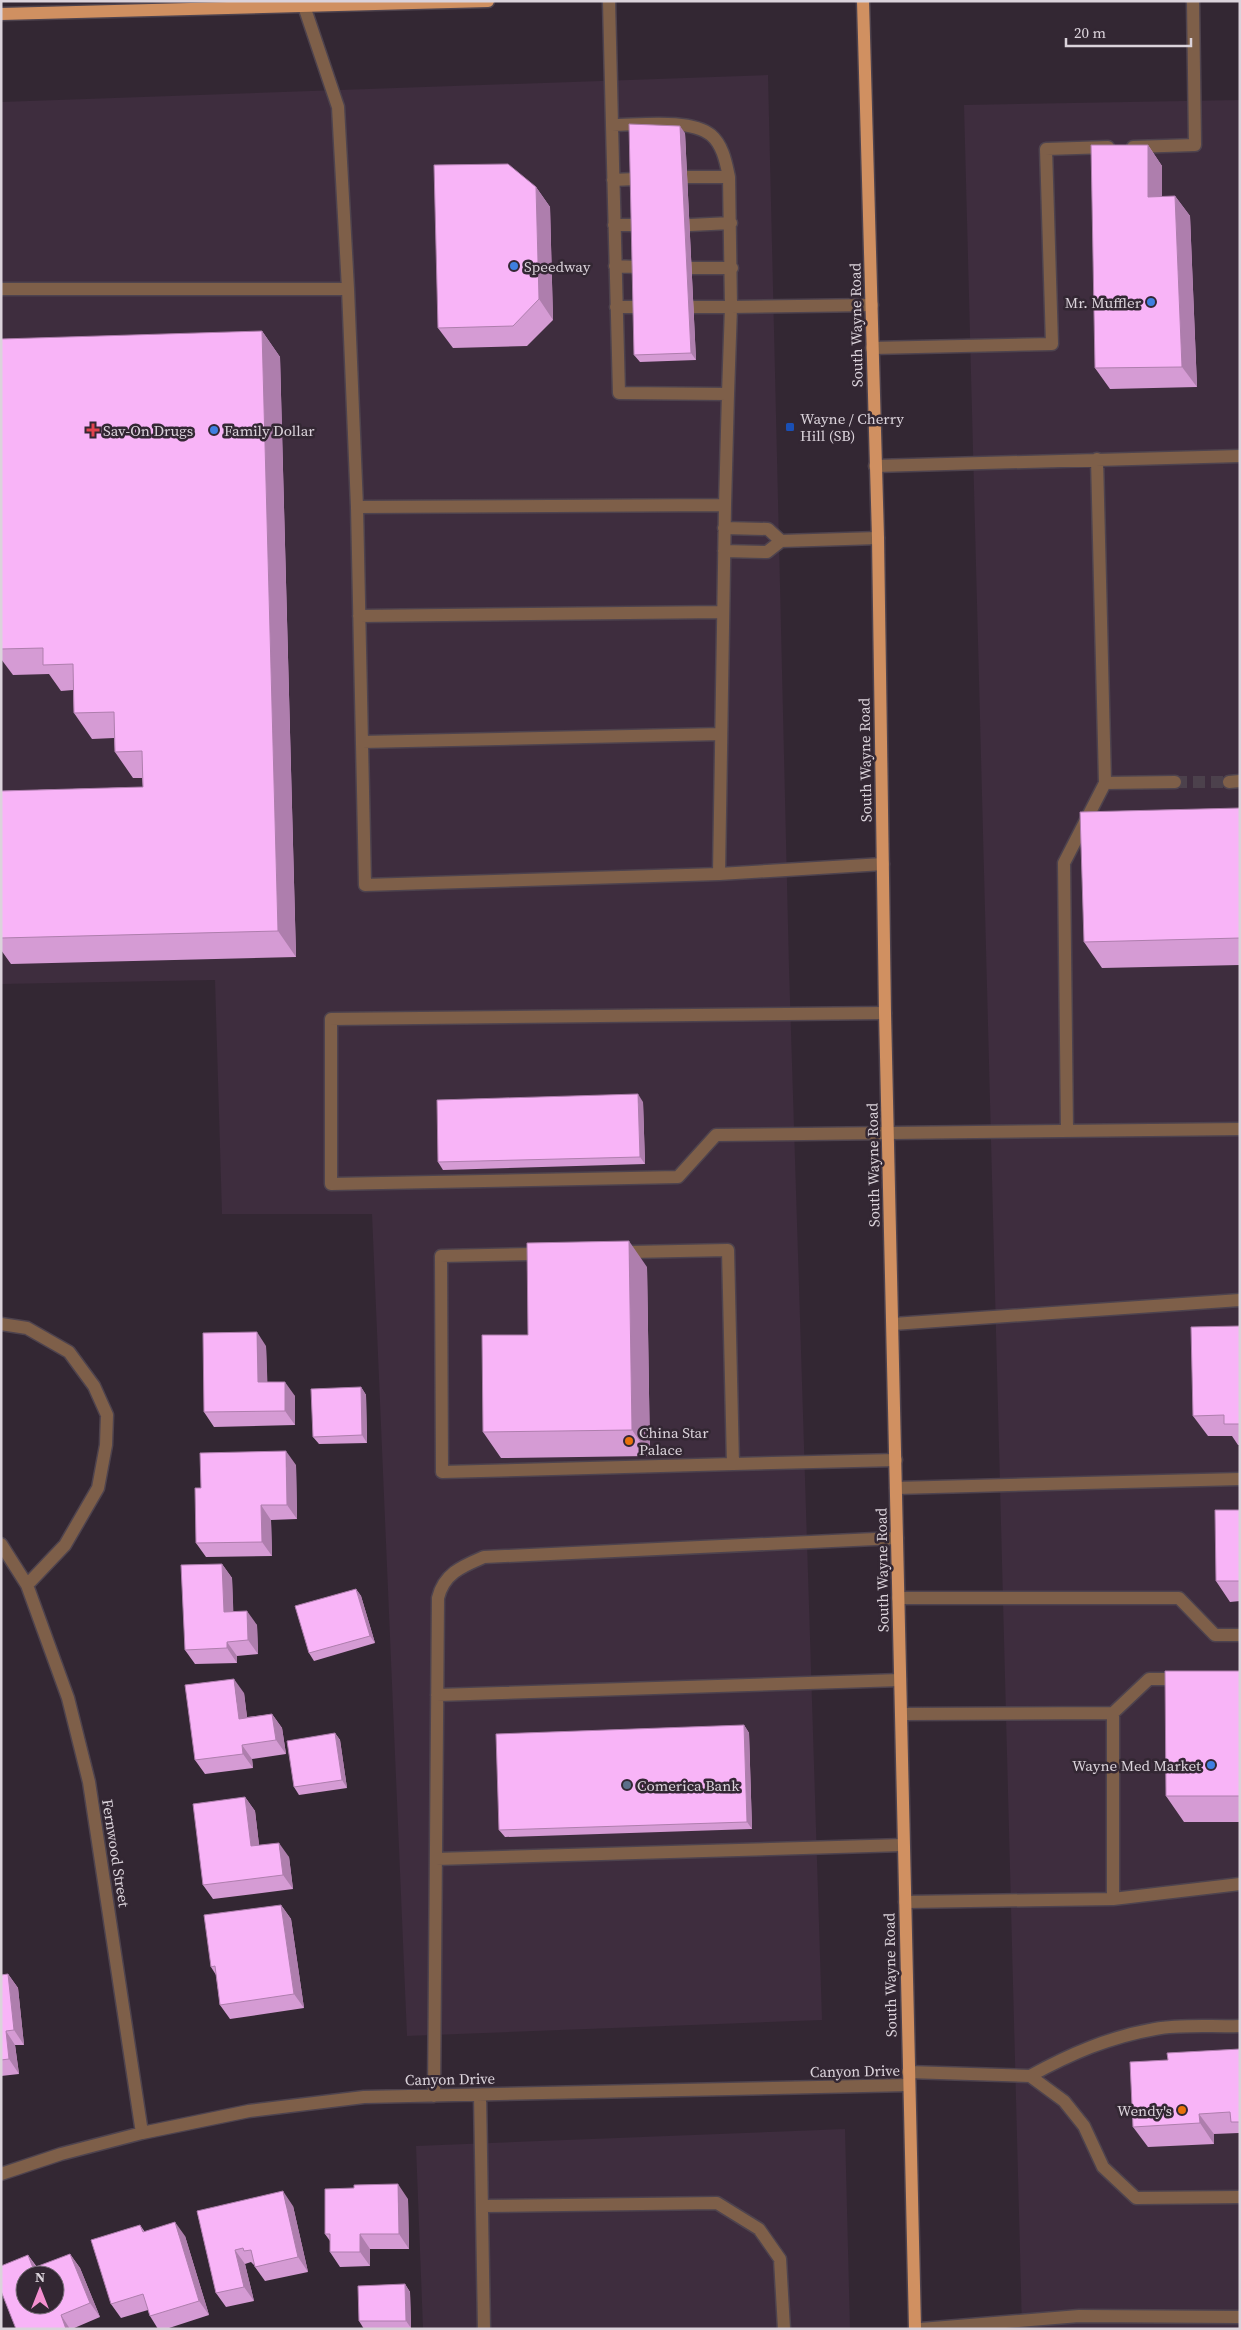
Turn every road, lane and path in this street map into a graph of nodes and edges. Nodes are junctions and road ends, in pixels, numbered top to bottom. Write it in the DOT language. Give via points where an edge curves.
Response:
graph roads {
  1 [pos="488,1"];
  2 [pos="609,1"];
  3 [pos="863,1"];
  4 [pos="1193,1"];
  5 [pos="426,2"];
  6 [pos="238,4"];
  7 [pos="304,6"];
  8 [pos="1,14"];
  9 [pos="612,125"];
  10 [pos="688,177"];
  11 [pos="729,177"];
  12 [pos="636,179"];
  13 [pos="613,180"];
  14 [pos="731,223"];
  15 [pos="614,225"];
  16 [pos="636,225"];
  17 [pos="690,225"];
  18 [pos="615,266"];
  19 [pos="636,267"];
  20 [pos="691,268"];
  21 [pos="732,268"];
  22 [pos="1,289"];
  23 [pos="348,289"];
  24 [pos="872,304"];
  25 [pos="616,307"];
  26 [pos="638,307"];
  27 [pos="694,307"];
  28 [pos="731,307"];
  29 [pos="872,348"];
  30 [pos="728,394"];
  31 [pos="1240,456"];
  32 [pos="1097,459"];
  33 [pos="875,466"];
  34 [pos="725,505"];
  35 [pos="357,507"];
  36 [pos="724,528"];
  37 [pos="878,538"];
  38 [pos="781,541"];
  39 [pos="724,551"];
  40 [pos="723,612"];
  41 [pos="359,616"];
  42 [pos="721,734"];
  43 [pos="362,742"];
  44 [pos="1175,782"];
  45 [pos="1105,783"];
  46 [pos="883,864"];
  47 [pos="719,874"];
  48 [pos="885,1013"];
  49 [pos="1240,1129"];
  50 [pos="1067,1132"];
  51 [pos="889,1134"];
  52 [pos="1240,1300"];
  53 [pos="1,1324"];
  54 [pos="893,1324"];
  55 [pos="896,1460"];
  56 [pos="733,1464"];
  57 [pos="1240,1479"];
  58 [pos="896,1488"];
  59 [pos="897,1538"];
  60 [pos="1,1544"];
  61 [pos="27,1585"];
  62 [pos="898,1598"];
  63 [pos="1240,1635"];
  64 [pos="1194,1679"];
  65 [pos="900,1680"];
  66 [pos="437,1695"];
  67 [pos="1113,1713"];
  68 [pos="902,1714"];
  69 [pos="904,1845"];
  70 [pos="436,1859"];
  71 [pos="1240,1884"];
  72 [pos="1113,1899"];
  73 [pos="905,1902"];
  74 [pos="1240,2026"];
  75 [pos="908,2072"];
  76 [pos="1030,2076"];
  77 [pos="909,2086"];
  78 [pos="480,2094"];
  79 [pos="434,2096"];
  80 [pos="142,2133"];
  81 [pos="1,2174"];
  82 [pos="1240,2197"];
  83 [pos="482,2206"];
  84 [pos="1240,2318"];
  85 [pos="484,2329"];
  86 [pos="784,2329"];
  87 [pos="915,2329"];
  88 [pos="921,2329"];
  1 -- 5 [label="main road"];
  2 -- 9 [label="street"];
  3 -- 24 [label="main road, South Wayne Road"];
  4 -- 29 [label="street" via="1195,145 1046,149 1052,344"];
  5 -- 7 [label="main road"];
  6 -- 7 [label="main road"];
  6 -- 8 [label="main road"];
  7 -- 23 [label="street" via="338,107"];
  9 -- 11 [label="street" via="699,128 713,136 725,156"];
  9 -- 13 [label="street"];
  10 -- 11 [label="street"];
  11 -- 14 [label="street"];
  12 -- 13 [label="street"];
  13 -- 15 [label="street"];
  14 -- 17 [label="street"];
  14 -- 21 [label="street"];
  15 -- 16 [label="street"];
  15 -- 18 [label="street"];
  18 -- 19 [label="street"];
  18 -- 25 [label="street"];
  20 -- 21 [label="street"];
  21 -- 28 [label="street"];
  22 -- 23 [label="street"];
  23 -- 35 [label="street"];
  24 -- 28 [label="street"];
  24 -- 29 [label="main road, South Wayne Road"];
  25 -- 26 [label="street"];
  25 -- 30 [label="street" via="619,393"];
  27 -- 28 [label="street"];
  28 -- 30 [label="street"];
  29 -- 33 [label="main road, South Wayne Road"];
  30 -- 34 [label="street"];
  31 -- 32 [label="street"];
  32 -- 33 [label="street"];
  32 -- 45 [label="street"];
  33 -- 37 [label="main road, South Wayne Road"];
  34 -- 35 [label="street"];
  34 -- 36 [label="street"];
  35 -- 41 [label="street"];
  36 -- 38 [label="street" via="768,529"];
  36 -- 39 [label="street"];
  37 -- 38 [label="street"];
  37 -- 46 [label="main road, South Wayne Road"];
  38 -- 39 [label="street" via="767,552"];
  39 -- 40 [label="street"];
  40 -- 41 [label="street"];
  40 -- 42 [label="street"];
  41 -- 43 [label="street"];
  42 -- 43 [label="street"];
  42 -- 47 [label="street"];
  43 -- 47 [label="street" via="365,885"];
  44 -- 45 [label="street"];
  45 -- 50 [label="street" via="1064,863"];
  46 -- 47 [label="street"];
  46 -- 48 [label="main road, South Wayne Road"];
  48 -- 51 [label="main road, South Wayne Road"];
  48 -- 51 [label="street" via="331,1019 331,1184 678,1177 716,1135"];
  49 -- 50 [label="street"];
  50 -- 51 [label="street"];
  51 -- 54 [label="main road, South Wayne Road"];
  52 -- 54 [label="street"];
  53 -- 61 [label="street" via="27,1328 69,1352 94,1386 107,1415 106,1445 98,1488 65,1545"];
  54 -- 55 [label="main road, South Wayne Road"];
  55 -- 56 [label="street"];
  55 -- 58 [label="main road, South Wayne Road"];
  56 -- 56 [label="street" via="728,1250 441,1256 442,1472"];
  57 -- 58 [label="street"];
  58 -- 59 [label="main road, South Wayne Road"];
  59 -- 62 [label="main road, South Wayne Road"];
  59 -- 66 [label="street" via="484,1557 452,1572 441,1587 438,1598"];
  60 -- 61 [label="street, Fernwood Street"];
  61 -- 80 [label="street, Fernwood Street" via="68,1698 89,1782"];
  62 -- 63 [label="street" via="1179,1598 1215,1635"];
  62 -- 65 [label="main road, South Wayne Road"];
  64 -- 67 [label="street" via="1149,1679"];
  65 -- 66 [label="street"];
  65 -- 68 [label="main road, South Wayne Road"];
  66 -- 70 [label="street"];
  67 -- 68 [label="street"];
  67 -- 72 [label="street"];
  68 -- 69 [label="main road, South Wayne Road"];
  69 -- 70 [label="street"];
  69 -- 73 [label="main road, South Wayne Road"];
  70 -- 79 [label="street"];
  71 -- 72 [label="street"];
  72 -- 73 [label="street"];
  73 -- 75 [label="main road, South Wayne Road"];
  74 -- 76 [label="street" via="1156,2028 1105,2040"];
  75 -- 76 [label="street"];
  75 -- 77 [label="main road, South Wayne Road"];
  76 -- 82 [label="street" via="1064,2102 1084,2126 1103,2167 1136,2198"];
  77 -- 78 [label="street, Canyon Drive"];
  77 -- 87 [label="main road, South Wayne Road"];
  78 -- 79 [label="street, Canyon Drive"];
  78 -- 83 [label="street"];
  79 -- 80 [label="street, Canyon Drive" via="364,2097 249,2111"];
  80 -- 81 [label="street, Canyon Drive"];
  83 -- 85 [label="street"];
  83 -- 86 [label="street" via="717,2203 759,2229 780,2259"];
  84 -- 88 [label="street" via="1079,2316"];
}
